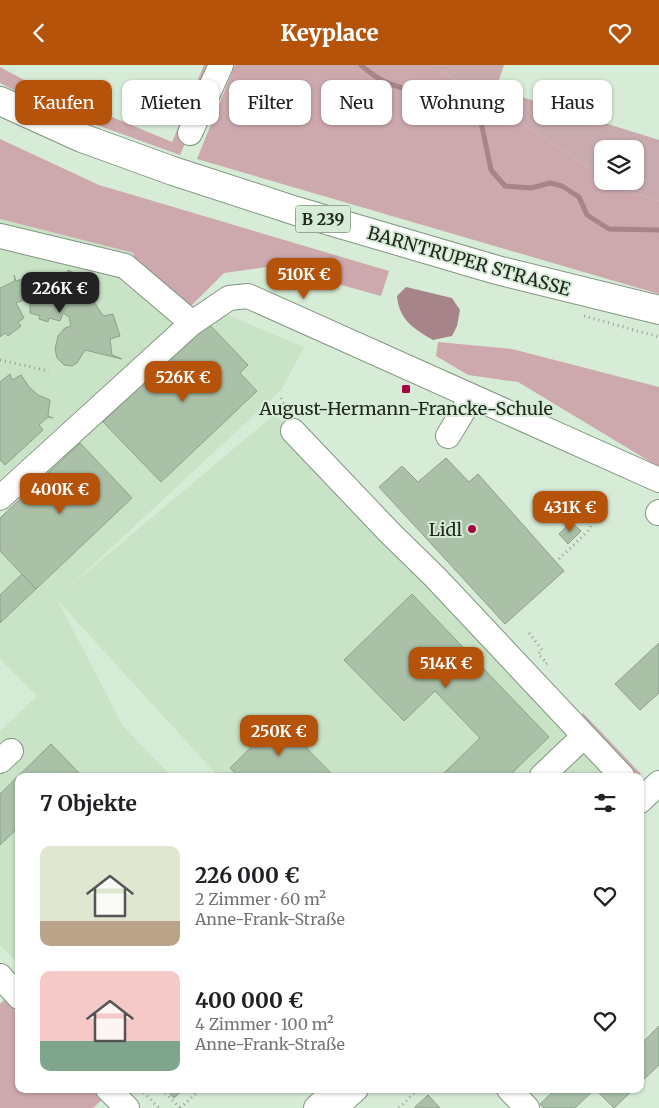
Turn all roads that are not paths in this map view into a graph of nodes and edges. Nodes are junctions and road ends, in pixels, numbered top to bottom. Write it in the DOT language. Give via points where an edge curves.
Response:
graph roads {
  1 [pos="221,65"];
  2 [pos="0,101"];
  3 [pos="190,133"];
  4 [pos="0,237"];
  5 [pos="659,311"];
  6 [pos="192,323"];
  7 [pos="471,397"];
  8 [pos="293,431"];
  9 [pos="448,436"];
  10 [pos="659,480"];
  11 [pos="0,498"];
  12 [pos="583,737"];
  13 [pos="545,773"];
  14 [pos="619,773"];
  15 [pos="112,1093"];
  16 [pos="332,1093"];
  17 [pos="352,1093"];
  18 [pos="513,1093"];
  19 [pos="127,1108"];
  20 [pos="316,1108"];
  21 [pos="335,1108"];
  22 [pos="527,1108"];
  1 -- 3 [label="street"];
  2 -- 5 [label="main road, BARNTRUPER STRASSE / B 239" via="82,138 296,211 497,270"];
  4 -- 6 [label="street" via="125,266"];
  6 -- 7 [label="street" via="229,298 248,296"];
  6 -- 11 [label="street"];
  7 -- 9 [label="street"];
  7 -- 10 [label="street"];
  8 -- 12 [label="street" via="435,577"];
  12 -- 13 [label="street"];
  12 -- 14 [label="street"];
  15 -- 19 [label="street"];
  16 -- 20 [label="street"];
  17 -- 21 [label="street"];
  18 -- 22 [label="street"];
}
